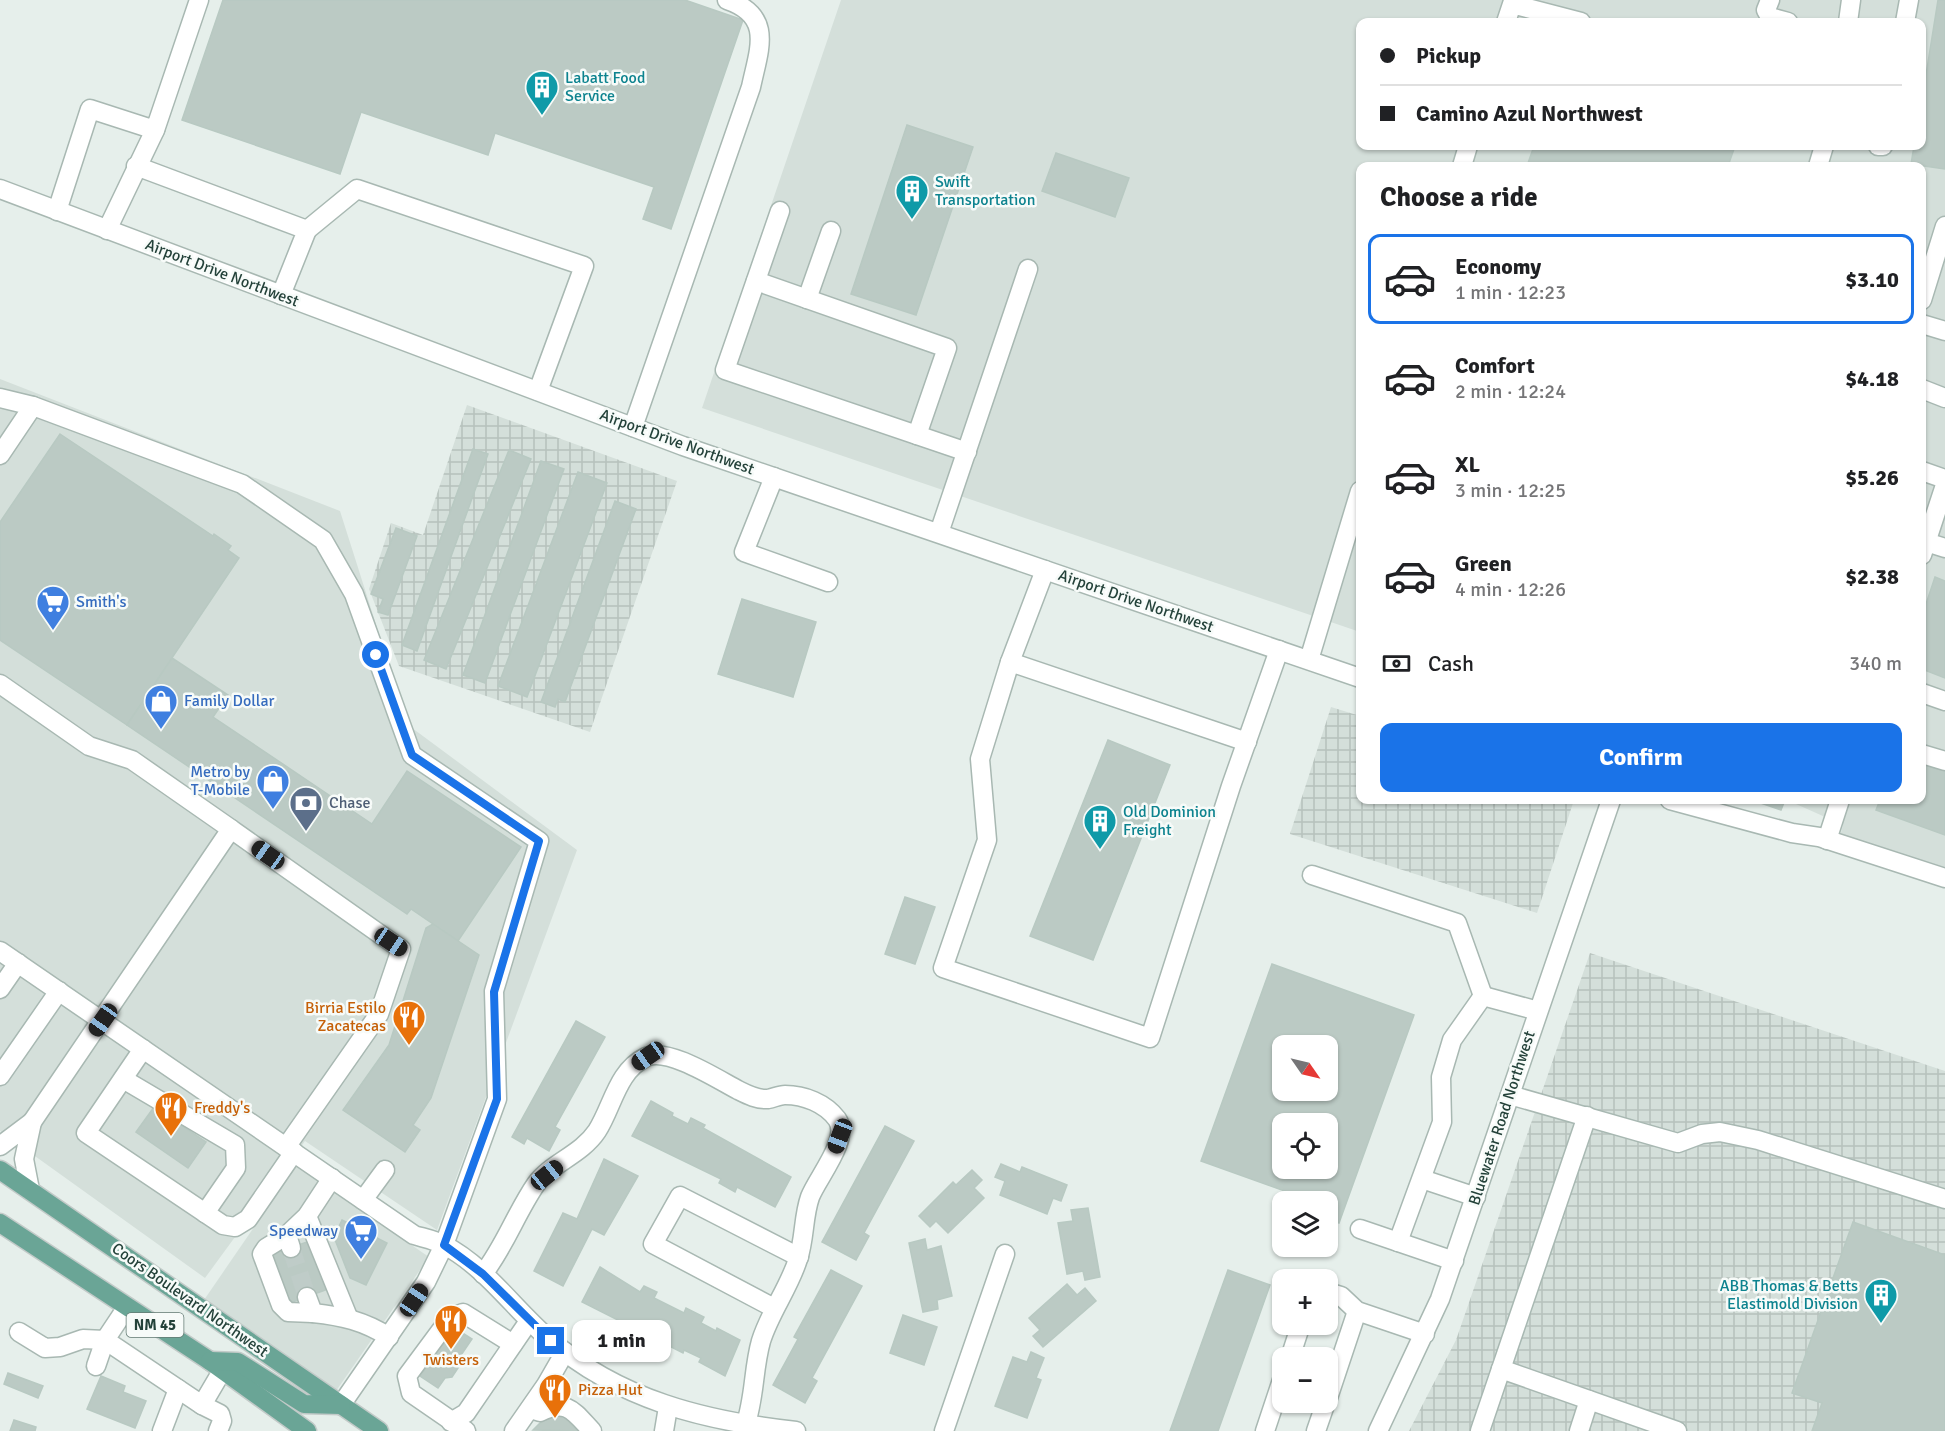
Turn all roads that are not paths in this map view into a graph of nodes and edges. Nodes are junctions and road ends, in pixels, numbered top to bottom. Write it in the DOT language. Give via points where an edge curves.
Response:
graph roads {
  1 [pos="199,0"];
  2 [pos="727,0"];
  3 [pos="1770,0"];
  4 [pos="1851,0"];
  5 [pos="1909,0"];
  6 [pos="1507,18"];
  7 [pos="1566,18"];
  8 [pos="1774,18"];
  9 [pos="1849,18"];
  10 [pos="1906,18"];
  11 [pos="154,130"];
  12 [pos="136,166"];
  13 [pos="0,189"];
  14 [pos="57,211"];
  15 [pos="780,211"];
  16 [pos="1945,226"];
  17 [pos="107,230"];
  18 [pos="307,230"];
  19 [pos="831,231"];
  20 [pos="1028,269"];
  21 [pos="756,281"];
  22 [pos="1926,287"];
  23 [pos="281,295"];
  24 [pos="807,299"];
  25 [pos="1926,325"];
  26 [pos="1945,330"];
  27 [pos="538,391"];
  28 [pos="1926,391"];
  29 [pos="0,398"];
  30 [pos="1945,398"];
  31 [pos="33,406"];
  32 [pos="633,427"];
  33 [pos="917,435"];
  34 [pos="967,452"];
  35 [pos="0,455"];
  36 [pos="1926,472"];
  37 [pos="774,477"];
  38 [pos="1945,479"];
  39 [pos="1945,485"];
  40 [pos="1356,504"];
  41 [pos="939,533"];
  42 [pos="1926,543"];
  43 [pos="1945,548"];
  44 [pos="1926,549"];
  45 [pos="1045,570"];
  46 [pos="828,582"];
  47 [pos="1279,650"];
  48 [pos="1309,660"];
  49 [pos="1010,662"];
  50 [pos="1356,677"];
  51 [pos="0,684"];
  52 [pos="1926,694"];
  53 [pos="1945,701"];
  54 [pos="1246,742"];
  55 [pos="1926,755"];
  56 [pos="1945,761"];
  57 [pos="1610,804"];
  58 [pos="1684,804"];
  59 [pos="1839,804"];
  60 [pos="231,829"];
  61 [pos="1827,840"];
  62 [pos="1312,875"];
  63 [pos="1945,878"];
  64 [pos="0,951"];
  65 [pos="18,963"];
  66 [pos="0,988"];
  67 [pos="58,991"];
  68 [pos="1483,996"];
  69 [pos="1538,1011"];
  70 [pos="103,1020"];
  71 [pos="143,1049"];
  72 [pos="0,1076"];
  73 [pos="123,1078"];
  74 [pos="1510,1095"];
  75 [pos="1587,1116"];
  76 [pos="32,1122"];
  77 [pos="0,1146"];
  78 [pos="290,1150"];
  79 [pos="0,1170"];
  80 [pos="385,1170"];
  81 [pos="332,1178"];
  82 [pos="1422,1179"];
  83 [pos="30,1190"];
  84 [pos="1476,1197"];
  85 [pos="1945,1199"];
  86 [pos="363,1200"];
  87 [pos="205,1213"];
  88 [pos="307,1216"];
  89 [pos="0,1223"];
  90 [pos="1360,1229"];
  91 [pos="1398,1242"];
  92 [pos="444,1245"];
  93 [pos="1005,1254"];
  94 [pos="799,1257"];
  95 [pos="1454,1261"];
  96 [pos="483,1274"];
  97 [pos="1338,1295"];
  98 [pos="127,1307"];
  99 [pos="774,1308"];
  100 [pos="1357,1311"];
  101 [pos="348,1317"];
  102 [pos="529,1321"];
  103 [pos="18,1332"];
  104 [pos="1425,1334"];
  105 [pos="389,1337"];
  106 [pos="105,1340"];
  107 [pos="513,1344"];
  108 [pos="565,1352"];
  109 [pos="96,1366"];
  110 [pos="216,1366"];
  111 [pos="1338,1368"];
  112 [pos="1501,1369"];
  113 [pos="178,1389"];
  114 [pos="1589,1400"];
  115 [pos="202,1405"];
  116 [pos="341,1405"];
  117 [pos="668,1407"];
  118 [pos="530,1409"];
  119 [pos="1272,1410"];
  120 [pos="1322,1413"];
  121 [pos="459,1426"];
  122 [pos="745,1426"];
  123 [pos="1383,1430"];
  124 [pos="162,1431"];
  125 [pos="218,1431"];
  126 [pos="307,1431"];
  127 [pos="379,1431"];
  128 [pos="514,1431"];
  129 [pos="592,1431"];
  130 [pos="664,1431"];
  131 [pos="796,1431"];
  132 [pos="944,1431"];
  133 [pos="1265,1431"];
  134 [pos="1316,1431"];
  135 [pos="1480,1431"];
  136 [pos="1579,1431"];
  137 [pos="1677,1431"];
  1 -- 11 [label="street"];
  2 -- 32 [label="street" via="754,15 760,25 751,87"];
  3 -- 8 [label="street" via="1766,10"];
  4 -- 9 [label="street"];
  5 -- 10 [label="street"];
  6 -- 7 [label="street" via="1512,4"];
  11 -- 12 [label="street"];
  11 -- 14 [label="street" via="90,109"];
  12 -- 17 [label="street"];
  12 -- 18 [label="street"];
  13 -- 14 [label="street, Airport Drive Northwest"];
  14 -- 17 [label="street, Airport Drive Northwest"];
  15 -- 21 [label="street"];
  16 -- 22 [label="street"];
  17 -- 23 [label="street, Airport Drive Northwest"];
  18 -- 23 [label="street"];
  18 -- 27 [label="street" via="357,189 584,266"];
  19 -- 24 [label="street"];
  20 -- 34 [label="street"];
  21 -- 24 [label="street"];
  21 -- 33 [label="street" via="725,370"];
  23 -- 27 [label="street, Airport Drive Northwest"];
  24 -- 33 [label="street" via="947,348"];
  25 -- 26 [label="street"];
  27 -- 32 [label="street, Airport Drive Northwest"];
  28 -- 30 [label="street"];
  29 -- 31 [label="street"];
  31 -- 35 [label="street"];
  31 -- 92 [label="street" via="242,484 323,540 354,594 412,755 539,841 494,992 497,1099"];
  32 -- 37 [label="street, Airport Drive Northwest"];
  33 -- 34 [label="street"];
  34 -- 41 [label="street"];
  36 -- 38 [label="street"];
  37 -- 41 [label="street, Airport Drive Northwest"];
  37 -- 46 [label="street" via="744,552"];
  39 -- 42 [label="street"];
  40 -- 48 [label="street"];
  41 -- 45 [label="street, Airport Drive Northwest"];
  43 -- 44 [label="street"];
  45 -- 47 [label="street, Airport Drive Northwest"];
  45 -- 49 [label="street"];
  47 -- 48 [label="street, Airport Drive Northwest"];
  47 -- 54 [label="street"];
  48 -- 50 [label="street, Airport Drive Northwest"];
  49 -- 54 [label="street"];
  49 -- 54 [label="street" via="980,759 987,840 944,968 1150,1038"];
  51 -- 60 [label="street" via="89,746 132,760"];
  52 -- 53 [label="street"];
  55 -- 56 [label="street"];
  57 -- 69 [label="street, Bluewater Road Northwest"];
  58 -- 61 [label="street"];
  59 -- 61 [label="street"];
  60 -- 70 [label="street"];
  60 -- 78 [label="street" via="401,949 379,1014"];
  61 -- 63 [label="street"];
  62 -- 68 [label="street" via="1457,923"];
  64 -- 65 [label="street"];
  65 -- 66 [label="street"];
  65 -- 67 [label="street"];
  67 -- 70 [label="street"];
  67 -- 72 [label="street"];
  68 -- 69 [label="street"];
  68 -- 82 [label="street" via="1452,1040 1441,1077 1442,1122"];
  69 -- 74 [label="street, Bluewater Road Northwest"];
  70 -- 71 [label="street"];
  70 -- 76 [label="street"];
  71 -- 73 [label="street"];
  71 -- 78 [label="street"];
  73 -- 87 [label="street" via="235,1145 236,1168"];
  73 -- 87 [label="street" via="86,1133"];
  74 -- 75 [label="street"];
  74 -- 84 [label="street, Bluewater Road Northwest"];
  75 -- 85 [label="street" via="1678,1143 1720,1132 1758,1140"];
  75 -- 112 [label="street"];
  76 -- 77 [label="street"];
  76 -- 83 [label="street" via="24,1159"];
  78 -- 81 [label="street"];
  78 -- 87 [label="street" via="248,1219 235,1227 223,1225"];
  79 -- 83 [label="main road, Coors Boulevard Northwest / NM 45"];
  80 -- 86 [label="street"];
  81 -- 86 [label="street"];
  81 -- 88 [label="street"];
  82 -- 84 [label="street"];
  82 -- 91 [label="street"];
  83 -- 116 [label="main road, Coors Boulevard Northwest / NM 45"];
  84 -- 95 [label="street, Bluewater Road Northwest"];
  86 -- 92 [label="street" via="414,1235"];
  88 -- 101 [label="street"];
  88 -- 101 [label="street" via="289,1241 266,1248 262,1254 281,1305 288,1312 310,1305"];
  89 -- 98 [label="main road, NM 45"];
  90 -- 91 [label="street"];
  91 -- 95 [label="street"];
  92 -- 96 [label="street"];
  92 -- 105 [label="street" via="426,1282"];
  93 -- 132 [label="street"];
  94 -- 96 [label="street" via="804,1215 840,1136 838,1120 824,1105 801,1097 783,1094 766,1100 751,1096 675,1058 648,1056 626,1071 597,1130 583,1149 537,1182"];
  94 -- 99 [label="street"];
  94 -- 99 [label="street" via="680,1196 653,1244"];
  95 -- 104 [label="street, Bluewater Road Northwest"];
  96 -- 102 [label="street"];
  97 -- 100 [label="street"];
  98 -- 106 [label="street"];
  98 -- 110 [label="main road, NM 45"];
  99 -- 122 [label="street" via="760,1344 752,1407"];
  100 -- 104 [label="street"];
  100 -- 111 [label="street"];
  101 -- 105 [label="street"];
  102 -- 107 [label="street"];
  102 -- 108 [label="street"];
  103 -- 106 [label="street" via="45,1348 83,1339"];
  104 -- 123 [label="street, Bluewater Road Northwest"];
  105 -- 116 [label="street"];
  106 -- 109 [label="street"];
  106 -- 113 [label="street"];
  107 -- 121 [label="street"];
  107 -- 121 [label="street" via="464,1313 450,1318 407,1376 411,1393"];
  108 -- 117 [label="street" via="615,1385"];
  108 -- 118 [label="street"];
  110 -- 115 [label="street"];
  110 -- 116 [label="main road" via="238,1362 304,1404"];
  110 -- 126 [label="main road, NM 45"];
  112 -- 114 [label="street"];
  112 -- 135 [label="street"];
  113 -- 115 [label="street"];
  113 -- 124 [label="street"];
  114 -- 136 [label="street"];
  114 -- 137 [label="street"];
  115 -- 125 [label="street" via="220,1414"];
  116 -- 127 [label="main road, Coors Boulevard Northwest / NM 45"];
  117 -- 122 [label="street"];
  117 -- 130 [label="street"];
  118 -- 128 [label="street"];
  118 -- 129 [label="street" via="540,1412 553,1405 564,1406"];
  119 -- 133 [label="street"];
  120 -- 134 [label="street"];
  122 -- 131 [label="street"];
}
